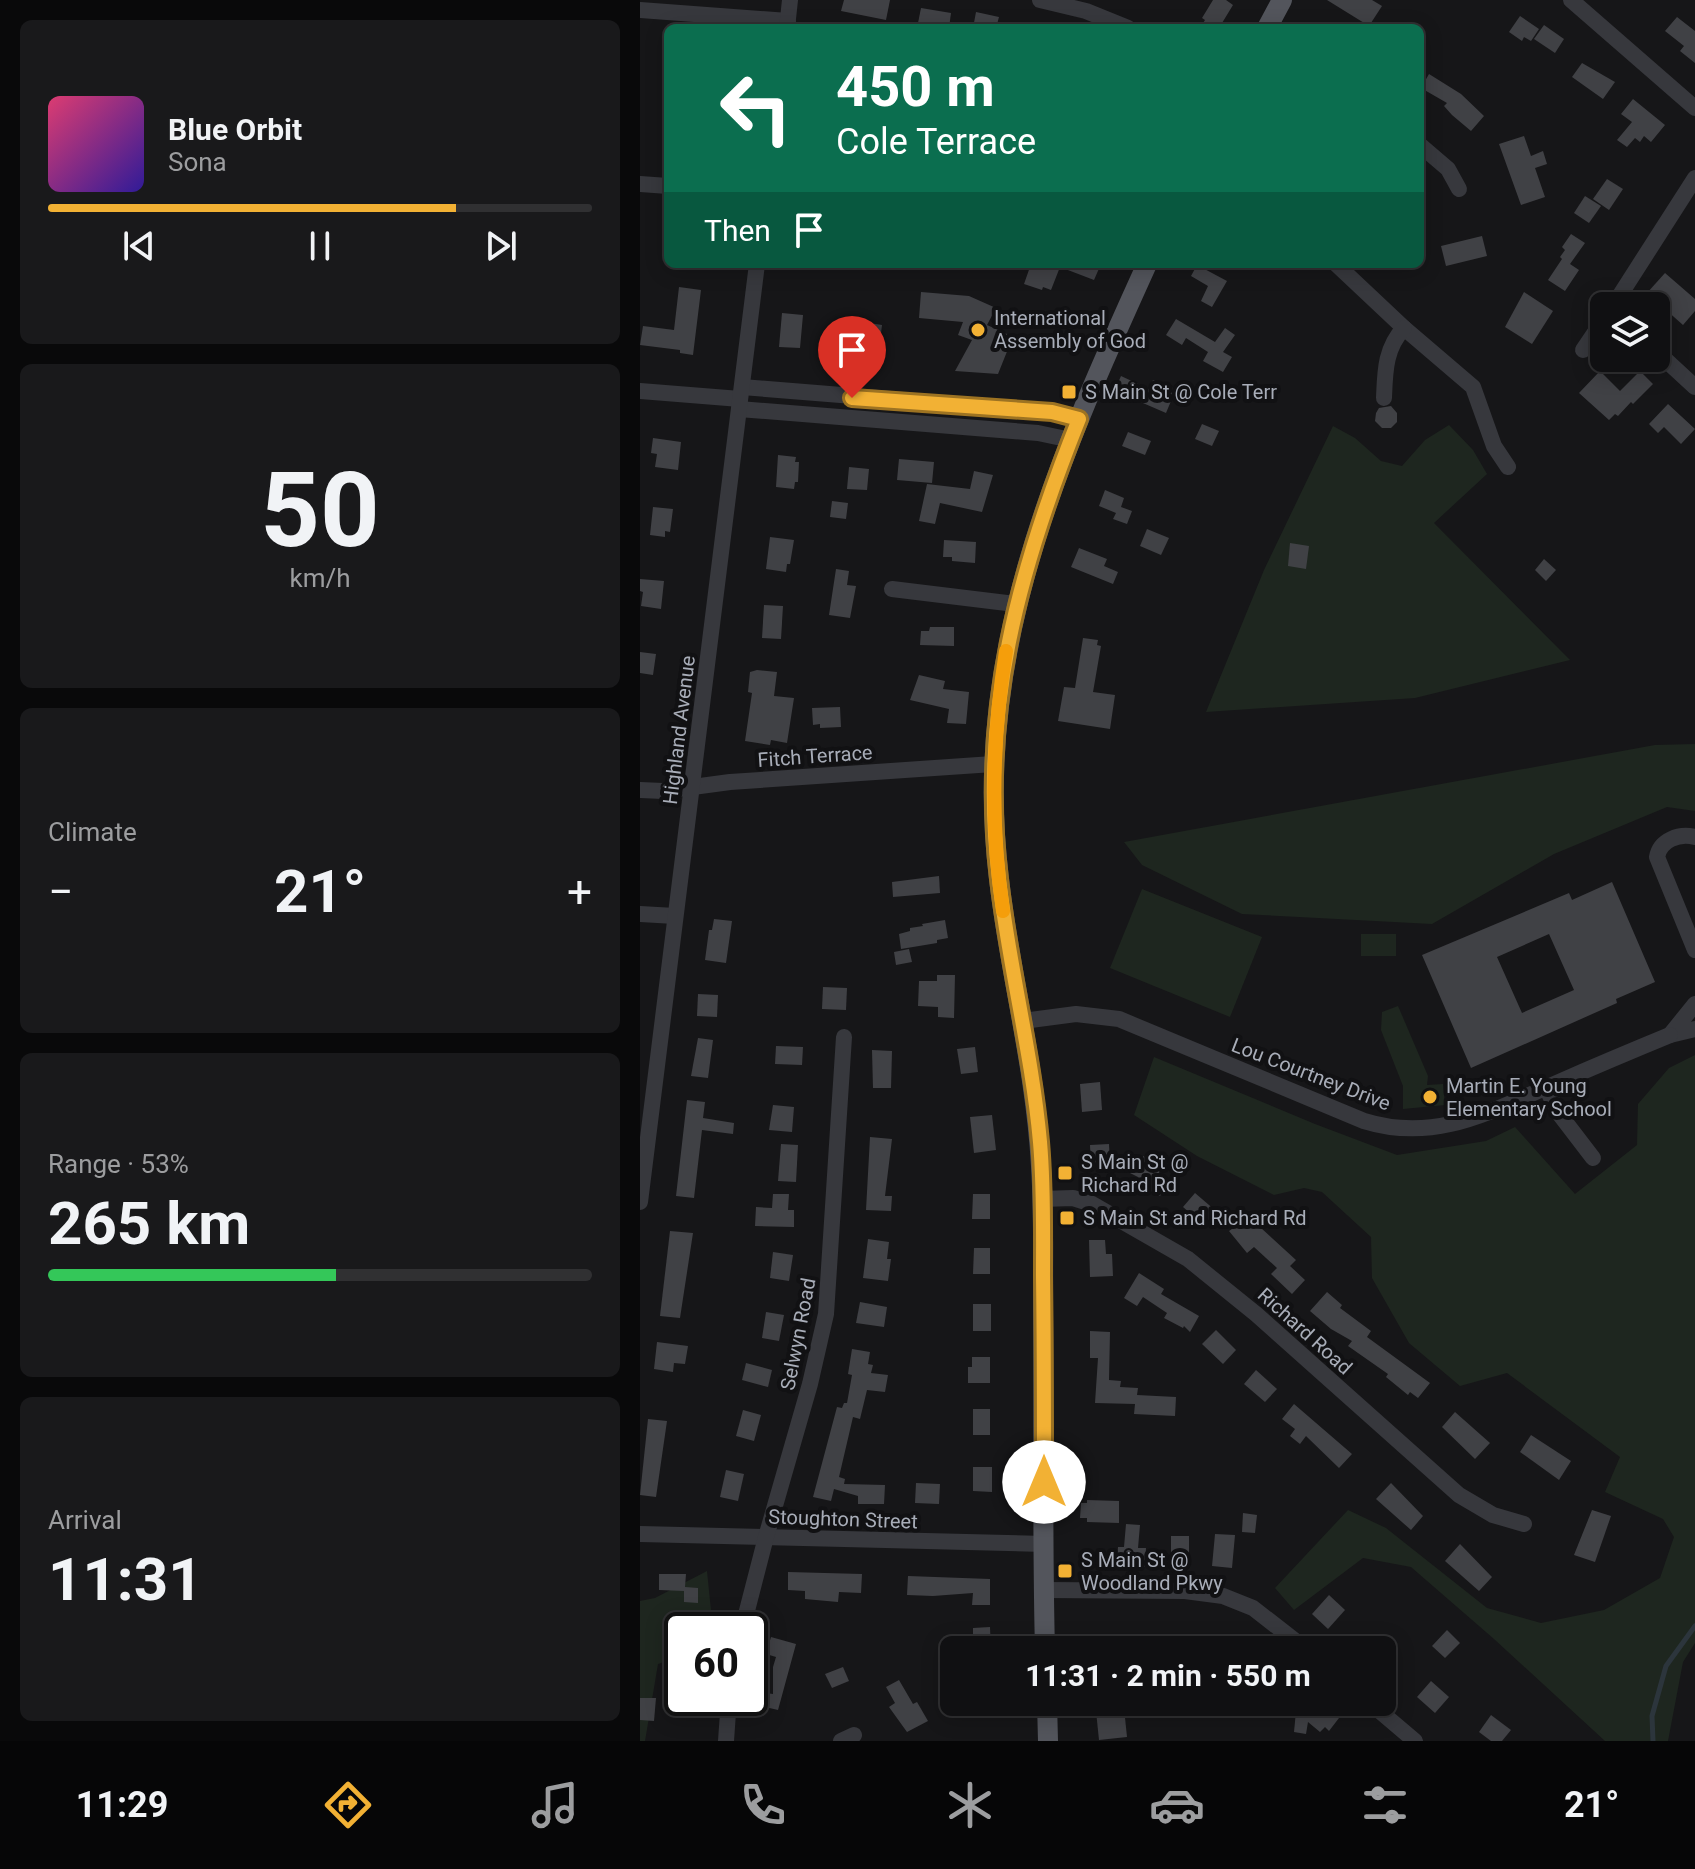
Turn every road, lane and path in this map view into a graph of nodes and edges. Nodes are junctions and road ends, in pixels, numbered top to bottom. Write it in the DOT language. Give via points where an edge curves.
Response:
graph roads {
  1 [pos="790,0"];
  2 [pos="1040,0"];
  3 [pos="1282,0"];
  4 [pos="1571,0"];
  5 [pos="640,10"];
  6 [pos="777,24"];
  7 [pos="787,24"];
  8 [pos="1118,24"];
  9 [pos="1269,24"];
  10 [pos="1695,108"];
  11 [pos="1424,148"];
  12 [pos="1695,178"];
  13 [pos="640,184"];
  14 [pos="664,186"];
  15 [pos="1459,189"];
  16 [pos="756,268"];
  17 [pos="1145,268"];
  18 [pos="1340,268"];
  19 [pos="1622,292"];
  20 [pos="1404,328"];
  21 [pos="1590,340"];
  22 [pos="1583,350"];
  23 [pos="1670,364"];
  24 [pos="1695,387"];
  25 [pos="640,391"];
  26 [pos="740,398"];
  27 [pos="1384,398"];
  28 [pos="1079,419"];
  29 [pos="1071,440"];
  30 [pos="1508,467"];
  31 [pos="892,589"];
  32 [pos="1015,604"];
  33 [pos="993,764"];
  34 [pos="692,788"];
  35 [pos="640,790"];
  36 [pos="1695,837"];
  37 [pos="640,914"];
  38 [pos="675,916"];
  39 [pos="1695,950"];
  40 [pos="1695,1004"];
  41 [pos="1023,1021"];
  42 [pos="1695,1029"];
  43 [pos="1670,1035"];
  44 [pos="844,1037"];
  45 [pos="1546,1087"];
  46 [pos="1593,1158"];
  47 [pos="1042,1199"];
  48 [pos="640,1202"];
  49 [pos="1524,1524"];
  50 [pos="640,1534"];
  51 [pos="766,1537"];
  52 [pos="1045,1544"];
  53 [pos="1045,1590"];
  54 [pos="747,1612"];
  55 [pos="1045,1636"];
  56 [pos="1289,1636"];
  57 [pos="728,1716"];
  58 [pos="1047,1716"];
  59 [pos="1386,1716"];
  60 [pos="726,1741"];
  61 [pos="1048,1741"];
  62 [pos="1415,1741"];
  1 -- 7 [label="street"];
  2 -- 8 [label="street"];
  3 -- 9 [label="main road"];
  4 -- 10 [label="street"];
  5 -- 6 [label="street"];
  11 -- 15 [label="street" via="1448,169"];
  12 -- 19 [label="street"];
  13 -- 14 [label="street"];
  16 -- 26 [label="street, Highland Avenue"];
  17 -- 28 [label="main road"];
  18 -- 20 [label="street"];
  20 -- 27 [label="street" via="1388,353"];
  20 -- 30 [label="street" via="1473,387 1494,446"];
  21 -- 22 [label="street"];
  23 -- 24 [label="street"];
  25 -- 26 [label="street"];
  26 -- 28 [label="street" via="1052,412"];
  26 -- 29 [label="street"];
  26 -- 34 [label="street, Highland Avenue"];
  28 -- 29 [label="main road"];
  29 -- 32 [label="main road"];
  31 -- 32 [label="street"];
  32 -- 33 [label="main road"];
  33 -- 34 [label="street, Fitch Terrace"];
  33 -- 41 [label="main road" via="998,876"];
  34 -- 35 [label="street, Fitch Terrace"];
  34 -- 38 [label="street, Highland Avenue"];
  36 -- 39 [label="street" via="1669,840 1657,857"];
  37 -- 38 [label="street"];
  38 -- 48 [label="street, Highland Avenue"];
  40 -- 43 [label="street, Lou Courtney Drive"];
  41 -- 45 [label="street, Lou Courtney Drive" via="1076,1014 1119,1019 1352,1116 1391,1127 1433,1127 1473,1119"];
  41 -- 47 [label="main road" via="1038,1121"];
  42 -- 43 [label="street, Lou Courtney Drive"];
  43 -- 45 [label="street, Lou Courtney Drive"];
  44 -- 51 [label="street, Selwyn Road" via="826,1314"];
  45 -- 46 [label="street" via="1557,1111"];
  47 -- 49 [label="street, Richard Road" via="1073,1198 1092,1204 1188,1259 1459,1495 1493,1515"];
  47 -- 52 [label="main road"];
  50 -- 51 [label="street, Stoughton Street"];
  51 -- 52 [label="street, Stoughton Street"];
  51 -- 54 [label="street, Selwyn Road"];
  52 -- 53 [label="main road"];
  53 -- 55 [label="main road"];
  53 -- 56 [label="street" via="1212,1593 1253,1608"];
  57 -- 60 [label="street"];
  58 -- 61 [label="main road"];
  59 -- 62 [label="street"];
}
